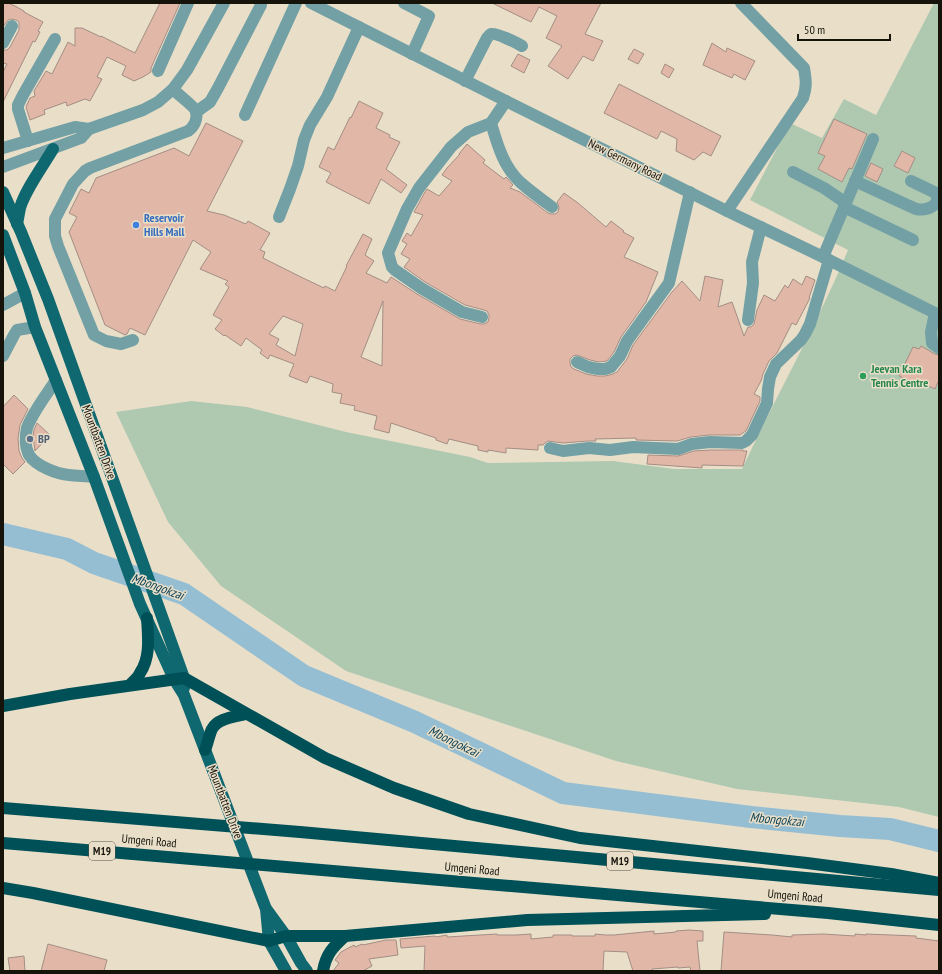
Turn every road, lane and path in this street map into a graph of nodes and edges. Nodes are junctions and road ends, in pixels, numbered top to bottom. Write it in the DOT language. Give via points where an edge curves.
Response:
graph roads {
  1 [pos="188,3"];
  2 [pos="224,3"];
  3 [pos="296,3"];
  4 [pos="311,3"];
  5 [pos="404,3"];
  6 [pos="741,3"];
  7 [pos="261,5"];
  8 [pos="12,26"];
  9 [pos="359,27"];
  10 [pos="55,38"];
  11 [pos="3,43"];
  12 [pos="522,46"];
  13 [pos="412,54"];
  14 [pos="158,71"];
  15 [pos="465,81"];
  16 [pos="172,89"];
  17 [pos="506,101"];
  18 [pos="196,112"];
  19 [pos="245,115"];
  20 [pos="491,123"];
  21 [pos="89,129"];
  22 [pos="873,139"];
  23 [pos="28,141"];
  24 [pos="3,148"];
  25 [pos="53,149"];
  26 [pos="3,167"];
  27 [pos="793,172"];
  28 [pos="855,181"];
  29 [pos="911,181"];
  30 [pos="3,192"];
  31 [pos="690,192"];
  32 [pos="845,205"];
  33 [pos="552,208"];
  34 [pos="727,211"];
  35 [pos="279,217"];
  36 [pos="17,224"];
  37 [pos="761,227"];
  38 [pos="3,235"];
  39 [pos="913,240"];
  40 [pos="6,254"];
  41 [pos="826,258"];
  42 [pos="25,293"];
  43 [pos="3,305"];
  44 [pos="937,314"];
  45 [pos="482,317"];
  46 [pos="748,320"];
  47 [pos="35,327"];
  48 [pos="133,340"];
  49 [pos="939,348"];
  50 [pos="3,356"];
  51 [pos="577,362"];
  52 [pos="56,380"];
  53 [pos="550,448"];
  54 [pos="94,477"];
  55 [pos="147,618"];
  56 [pos="179,679"];
  57 [pos="130,685"];
  58 [pos="3,706"];
  59 [pos="246,714"];
  60 [pos="205,750"];
  61 [pos="3,808"];
  62 [pos="3,843"];
  63 [pos="939,883"];
  64 [pos="3,888"];
  65 [pos="939,890"];
  66 [pos="266,909"];
  67 [pos="828,913"];
  68 [pos="939,925"];
  69 [pos="286,936"];
  70 [pos="345,936"];
  71 [pos="269,941"];
  72 [pos="286,971"];
  73 [pos="307,971"];
  74 [pos="323,971"];
  1 -- 14 [label="street"];
  2 -- 16 [label="street" via="187,70"];
  3 -- 19 [label="street"];
  4 -- 9 [label="street, New Germany Road"];
  5 -- 13 [label="street" via="429,16"];
  6 -- 34 [label="street" via="804,68 806,89 803,98"];
  7 -- 18 [label="street" via="210,102"];
  8 -- 11 [label="street"];
  9 -- 13 [label="street, New Germany Road"];
  9 -- 35 [label="street" via="327,97 310,125"];
  10 -- 23 [label="street" via="18,105"];
  12 -- 15 [label="street" via="491,34"];
  13 -- 15 [label="street, New Germany Road"];
  15 -- 17 [label="street, New Germany Road"];
  16 -- 18 [label="street"];
  16 -- 21 [label="street" via="158,102 143,110"];
  17 -- 20 [label="street"];
  17 -- 31 [label="street, New Germany Road"];
  18 -- 48 [label="street" via="195,122 188,131 85,171 73,184 56,219 55,236 58,246 94,334 106,341 121,344"];
  20 -- 33 [label="street" via="508,168 519,181"];
  20 -- 45 [label="street" via="468,132 451,146 419,188 388,253 392,267 421,288 462,312"];
  21 -- 23 [label="street" via="75,127"];
  21 -- 25 [label="street" via="81,138"];
  22 -- 28 [label="street"];
  23 -- 24 [label="street"];
  25 -- 26 [label="street"];
  25 -- 36 [label="main road" via="26,193"];
  27 -- 32 [label="street" via="824,188"];
  28 -- 29 [label="street" via="916,209 926,210 935,205 938,200 936,193"];
  28 -- 32 [label="street"];
  30 -- 36 [label="main road, Mountbatten Drive"];
  31 -- 34 [label="street, New Germany Road"];
  31 -- 51 [label="street" via="669,283 611,367 598,369"];
  32 -- 39 [label="street"];
  32 -- 41 [label="street"];
  34 -- 37 [label="street, New Germany Road"];
  36 -- 56 [label="main road, Mountbatten Drive" via="48,299 168,633"];
  37 -- 41 [label="street, New Germany Road"];
  37 -- 46 [label="street" via="752,262 753,283"];
  38 -- 40 [label="main road, Mountbatten Drive"];
  40 -- 42 [label="main road, Mountbatten Drive"];
  41 -- 44 [label="street, New Germany Road"];
  41 -- 53 [label="street" via="810,324 801,340 776,364 770,378 767,403 752,435 746,441 692,444 678,449 633,447 563,451"];
  42 -- 43 [label="street"];
  42 -- 47 [label="main road, Mountbatten Drive"];
  44 -- 49 [label="street" via="931,332 932,343"];
  47 -- 50 [label="street" via="18,330"];
  47 -- 52 [label="main road, Mountbatten Drive"];
  52 -- 54 [label="main road, Mountbatten Drive"];
  52 -- 54 [label="street" via="34,413 28,427 25,440 29,454 37,463 50,470 68,475"];
  54 -- 55 [label="main road, Mountbatten Drive"];
  55 -- 56 [label="main road, Mountbatten Drive"];
  55 -- 57 [label="highway" via="147,658 140,673"];
  56 -- 57 [label="highway"];
  56 -- 59 [label="highway"];
  56 -- 60 [label="main road, Mountbatten Drive"];
  57 -- 58 [label="highway"];
  59 -- 60 [label="highway" via="216,723"];
  59 -- 63 [label="highway" via="325,758 394,788 469,814 580,838 814,864"];
  60 -- 66 [label="main road, Mountbatten Drive"];
  61 -- 65 [label="highway, Umgeni Road / M19" via="300,832"];
  62 -- 67 [label="highway, Umgeni Road / M19"];
  64 -- 71 [label="highway"];
  66 -- 69 [label="main road, Mountbatten Drive"];
  66 -- 71 [label="main road, Mountbatten Drive"];
  67 -- 68 [label="highway, Umgeni Road / M19"];
  67 -- 70 [label="highway" via="527,920"];
  69 -- 70 [label="highway"];
  69 -- 71 [label="highway"];
  69 -- 73 [label="main road, Mountbatten Drive"];
  70 -- 74 [label="highway" via="326,958"];
  71 -- 72 [label="main road"];
}
